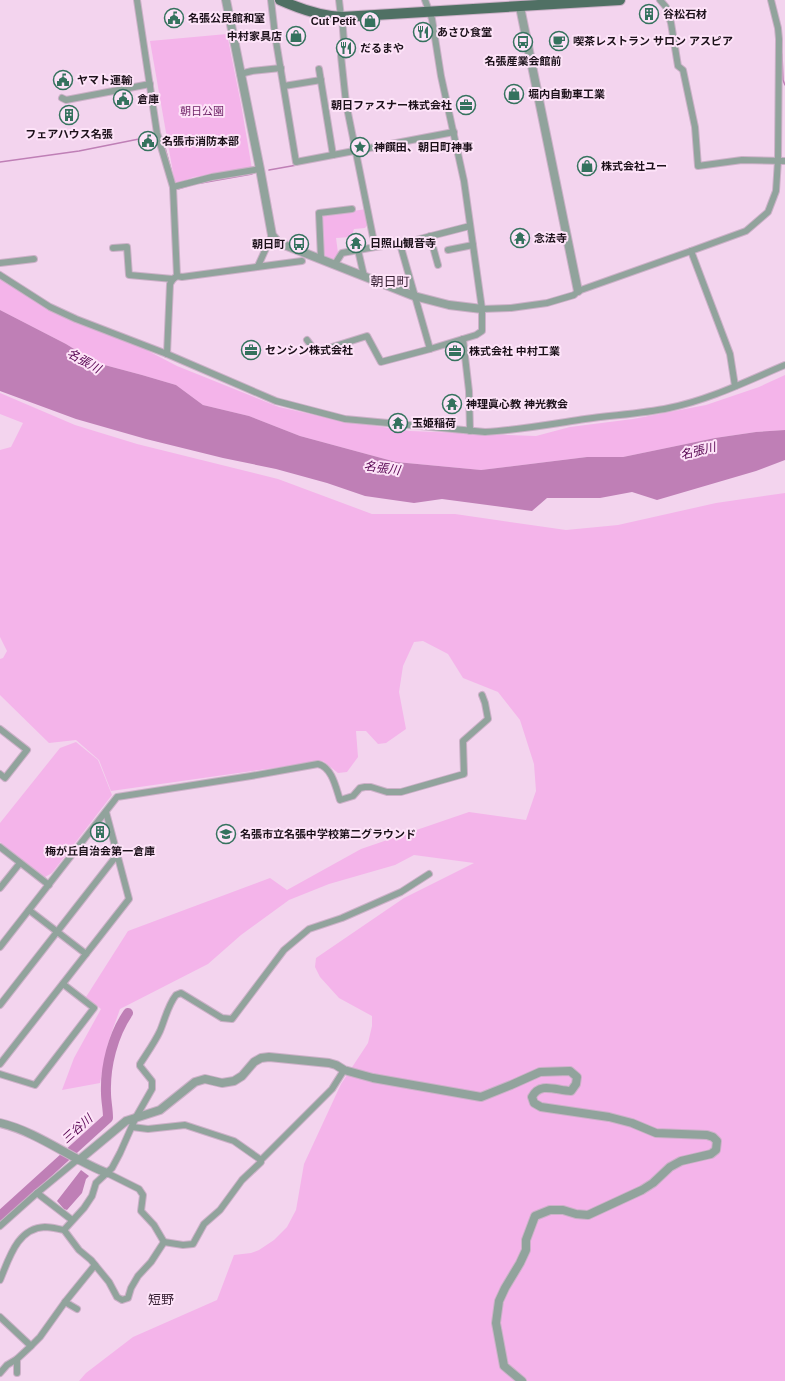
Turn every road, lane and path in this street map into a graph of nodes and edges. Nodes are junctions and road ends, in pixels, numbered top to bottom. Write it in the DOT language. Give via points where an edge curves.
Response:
graph roads {
  1 [pos="137,0"];
  2 [pos="226,0"];
  3 [pos="271,0"];
  4 [pos="280,0"];
  5 [pos="339,0"];
  6 [pos="424,0"];
  7 [pos="609,0"];
  8 [pos="620,0"];
  9 [pos="660,0"];
  10 [pos="771,0"];
  11 [pos="520,3"];
  12 [pos="428,11"];
  13 [pos="342,17"];
  14 [pos="281,68"];
  15 [pos="318,69"];
  16 [pos="240,74"];
  17 [pos="781,77"];
  18 [pos="321,80"];
  19 [pos="150,84"];
  20 [pos="284,86"];
  21 [pos="62,98"];
  22 [pos="454,132"];
  23 [pos="356,151"];
  24 [pos="333,155"];
  25 [pos="778,160"];
  26 [pos="785,160"];
  27 [pos="260,169"];
  28 [pos="175,186"];
  29 [pos="352,209"];
  30 [pos="470,226"];
  31 [pos="272,234"];
  32 [pos="430,236"];
  33 [pos="400,244"];
  34 [pos="473,245"];
  35 [pos="375,246"];
  36 [pos="113,248"];
  37 [pos="358,250"];
  38 [pos="448,250"];
  39 [pos="691,252"];
  40 [pos="321,258"];
  41 [pos="34,259"];
  42 [pos="302,261"];
  43 [pos="0,263"];
  44 [pos="335,264"];
  45 [pos="438,265"];
  46 [pos="258,266"];
  47 [pos="0,275"];
  48 [pos="129,275"];
  49 [pos="364,276"];
  50 [pos="175,278"];
  51 [pos="128,283"];
  52 [pos="578,291"];
  53 [pos="414,296"];
  54 [pos="482,309"];
  55 [pos="463,339"];
  56 [pos="307,340"];
  57 [pos="430,349"];
  58 [pos="167,354"];
  59 [pos="785,365"];
  60 [pos="735,386"];
  61 [pos="470,431"];
  62 [pos="482,695"];
  63 [pos="0,729"];
  64 [pos="0,774"];
  65 [pos="106,812"];
  66 [pos="1,849"];
  67 [pos="117,855"];
  68 [pos="20,863"];
  69 [pos="430,874"];
  70 [pos="49,885"];
  71 [pos="0,888"];
  72 [pos="29,910"];
  73 [pos="57,932"];
  74 [pos="0,947"];
  75 [pos="86,954"];
  76 [pos="62,984"];
  77 [pos="0,1005"];
  78 [pos="0,1064"];
  79 [pos="344,1070"];
  80 [pos="0,1074"];
  81 [pos="136,1117"];
  82 [pos="0,1123"];
  83 [pos="132,1127"];
  84 [pos="76,1159"];
  85 [pos="261,1160"];
  86 [pos="107,1173"];
  87 [pos="37,1193"];
  88 [pos="72,1220"];
  89 [pos="0,1226"];
  90 [pos="64,1230"];
  91 [pos="164,1242"];
  92 [pos="95,1265"];
  93 [pos="0,1280"];
  94 [pos="65,1302"];
  95 [pos="77,1309"];
  96 [pos="0,1317"];
  97 [pos="31,1346"];
  98 [pos="17,1359"];
  99 [pos="0,1373"];
  100 [pos="17,1373"];
  101 [pos="522,1381"];
  1 -- 19 [label="street"];
  2 -- 16 [label="street"];
  3 -- 14 [label="street"];
  4 -- 13 [label="main road" via="312,12"];
  5 -- 13 [label="street"];
  6 -- 12 [label="street"];
  7 -- 8 [label="main road"];
  7 -- 11 [label="main road"];
  9 -- 25 [label="street" via="666,7 678,66 683,70 694,127 698,166 742,160"];
  10 -- 17 [label="street" via="778,33"];
  11 -- 12 [label="main road"];
  11 -- 52 [label="street"];
  12 -- 13 [label="main road"];
  12 -- 22 [label="street" via="436,37 441,76"];
  13 -- 23 [label="street" via="345,55 341,56 341,67"];
  14 -- 16 [label="street"];
  14 -- 20 [label="street"];
  15 -- 18 [label="street"];
  16 -- 27 [label="street"];
  17 -- 25 [label="street"];
  18 -- 20 [label="street"];
  18 -- 24 [label="street"];
  19 -- 21 [label="street" via="66,100"];
  19 -- 28 [label="street" via="158,137"];
  20 -- 24 [label="street" via="296,162"];
  22 -- 23 [label="street"];
  22 -- 30 [label="street"];
  23 -- 24 [label="street"];
  23 -- 35 [label="street"];
  25 -- 26 [label="street"];
  25 -- 39 [label="street" via="776,191 768,212 746,231"];
  27 -- 28 [label="street"];
  27 -- 31 [label="street"];
  28 -- 50 [label="street"];
  29 -- 40 [label="street" via="319,213"];
  30 -- 32 [label="street"];
  30 -- 34 [label="street"];
  31 -- 40 [label="street" via="282,244"];
  31 -- 46 [label="street"];
  32 -- 33 [label="street"];
  32 -- 45 [label="street"];
  33 -- 35 [label="street"];
  33 -- 53 [label="street"];
  34 -- 38 [label="street"];
  34 -- 54 [label="street"];
  35 -- 37 [label="street"];
  36 -- 48 [label="street" via="127,247"];
  37 -- 44 [label="street" via="342,253"];
  37 -- 49 [label="street"];
  39 -- 52 [label="street"];
  39 -- 60 [label="street" via="730,354"];
  40 -- 44 [label="street"];
  41 -- 43 [label="street"];
  42 -- 46 [label="street"];
  44 -- 49 [label="street"];
  46 -- 50 [label="street"];
  47 -- 58 [label="street" via="50,307"];
  48 -- 50 [label="street"];
  48 -- 51 [label="street"];
  49 -- 53 [label="street"];
  50 -- 58 [label="street" via="170,284"];
  52 -- 54 [label="street" via="574,296 547,303"];
  53 -- 54 [label="street" via="449,305"];
  53 -- 57 [label="street"];
  54 -- 55 [label="street" via="482,331"];
  55 -- 57 [label="street"];
  55 -- 61 [label="street" via="469,391"];
  56 -- 57 [label="street" via="316,352 367,336 381,362"];
  58 -- 61 [label="street" via="276,401 337,418"];
  59 -- 60 [label="street"];
  60 -- 61 [label="street" via="669,408 502,431"];
  62 -- 65 [label="street" via="488,719 463,740 464,774 400,792 387,792 371,787 360,788 353,796 340,800 328,770 318,764 117,797"];
  63 -- 64 [label="street" via="27,750 5,778"];
  65 -- 67 [label="street"];
  65 -- 70 [label="street"];
  66 -- 68 [label="street"];
  67 -- 73 [label="street"];
  67 -- 75 [label="street" via="129,899"];
  68 -- 70 [label="street"];
  68 -- 71 [label="street"];
  69 -- 81 [label="street" via="401,892 309,930 284,950 232,1019 222,1018 180,993 176,995 159,1032 140,1064 152,1081 152,1089"];
  70 -- 72 [label="street"];
  72 -- 73 [label="street"];
  72 -- 74 [label="street"];
  73 -- 75 [label="street"];
  73 -- 77 [label="street"];
  75 -- 76 [label="street"];
  76 -- 78 [label="street"];
  76 -- 80 [label="street" via="94,1008 35,1084"];
  79 -- 81 [label="street" via="329,1063 265,1057 254,1062 234,1081 222,1083 208,1079 199,1080 160,1110"];
  79 -- 85 [label="street" via="332,1089"];
  79 -- 101 [label="street" via="373,1078 481,1097 540,1072 570,1071 577,1077 571,1091 540,1088 532,1097 534,1103 541,1107 609,1117 656,1133 707,1135 717,1141 716,1150 710,1154 681,1161 670,1167 653,1184 588,1215 550,1210 535,1216 526,1240 526,1250 499,1301 496,1322 504,1366"];
  81 -- 83 [label="street"];
  81 -- 84 [label="street" via="126,1121"];
  82 -- 84 [label="street" via="28,1133"];
  83 -- 85 [label="street" via="148,1129 185,1125 234,1141"];
  83 -- 86 [label="street" via="112,1168"];
  84 -- 86 [label="street"];
  84 -- 87 [label="street"];
  85 -- 91 [label="street" via="242,1180 220,1210 204,1224 193,1244"];
  86 -- 88 [label="street" via="96,1183 92,1196"];
  86 -- 91 [label="street" via="139,1189 143,1196 141,1211 154,1225"];
  87 -- 88 [label="street"];
  87 -- 89 [label="street"];
  88 -- 90 [label="street"];
  90 -- 92 [label="street" via="79,1250"];
  90 -- 93 [label="street" via="44,1227 30,1230 15,1246"];
  91 -- 92 [label="street" via="138,1276 128,1298 122,1300 117,1297"];
  92 -- 94 [label="street"];
  94 -- 95 [label="street"];
  94 -- 97 [label="street"];
  96 -- 97 [label="street"];
  97 -- 98 [label="street"];
  98 -- 99 [label="street"];
  98 -- 100 [label="street"];
}
